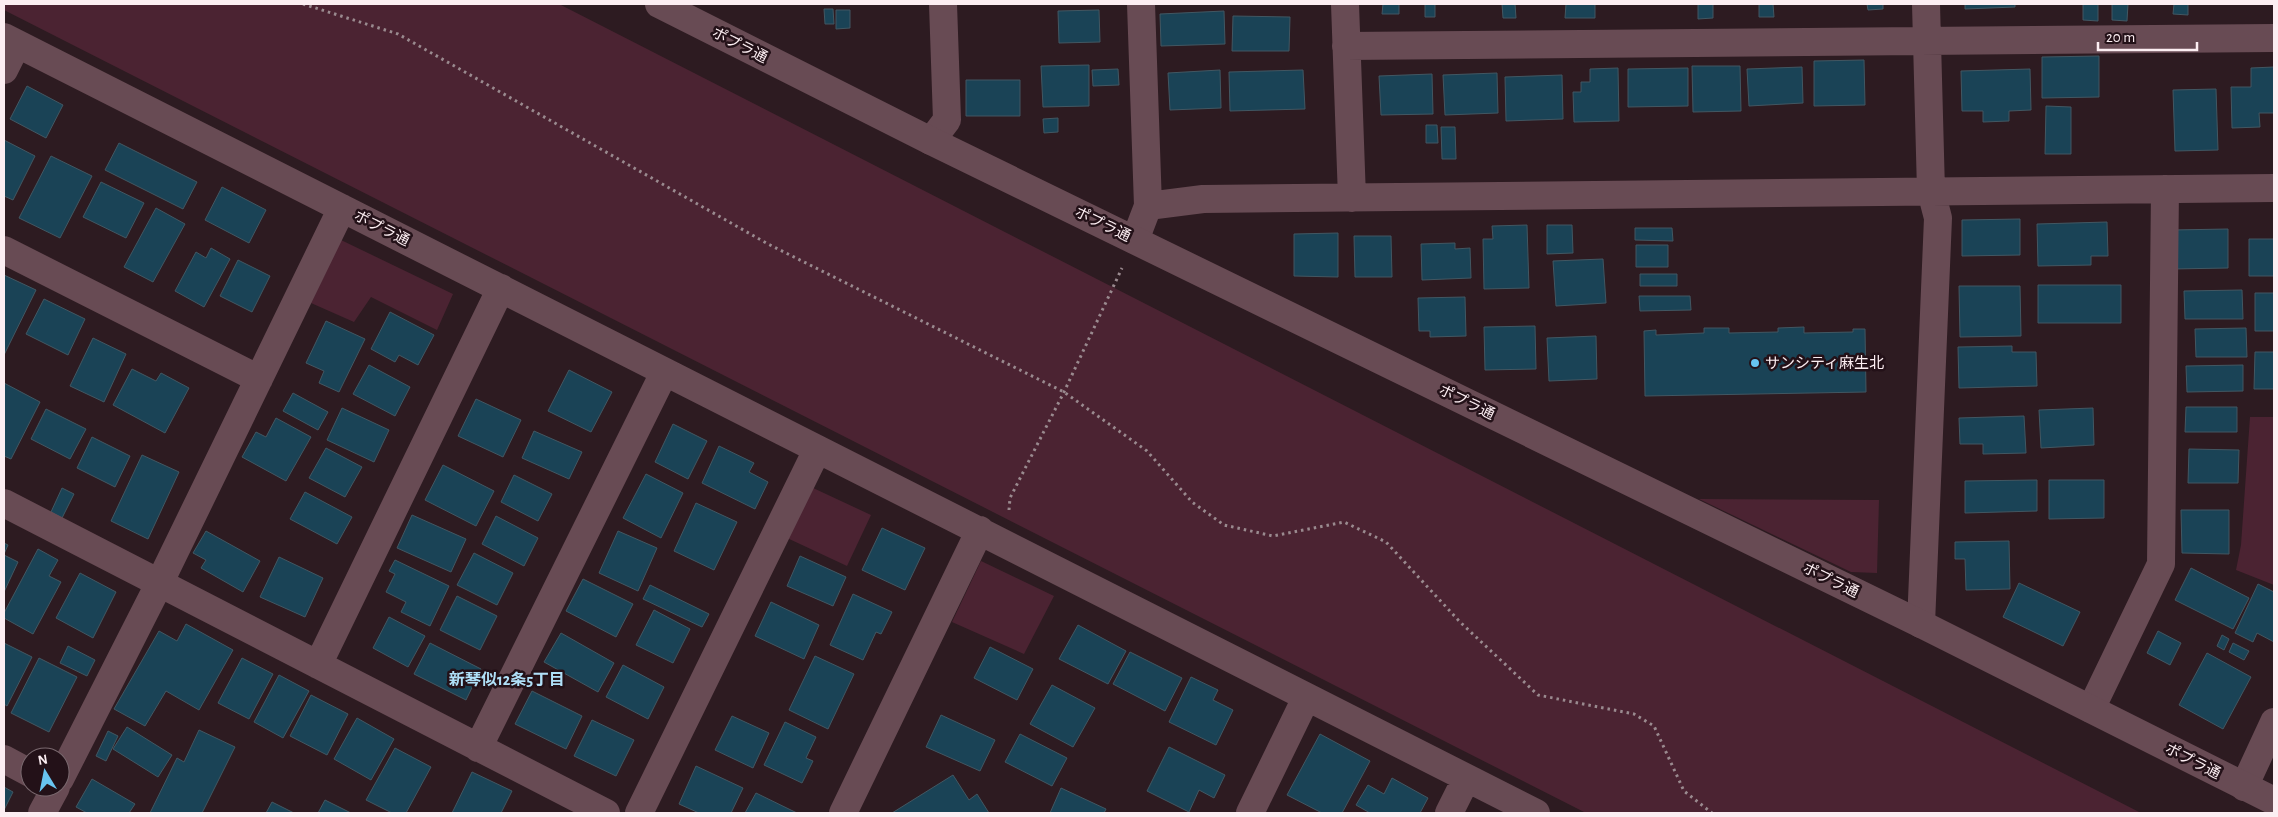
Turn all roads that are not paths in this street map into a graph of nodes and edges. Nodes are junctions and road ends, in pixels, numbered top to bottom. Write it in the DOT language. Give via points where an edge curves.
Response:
graph roads {
  1 [pos="659,4"];
  2 [pos="943,4"];
  3 [pos="1141,4"];
  4 [pos="1345,4"];
  5 [pos="1926,4"];
  6 [pos="2274,38"];
  7 [pos="10,40"];
  8 [pos="1927,41"];
  9 [pos="1346,46"];
  10 [pos="4,70"];
  11 [pos="931,141"];
  12 [pos="2274,188"];
  13 [pos="2165,189"];
  14 [pos="1931,192"];
  15 [pos="1352,198"];
  16 [pos="1148,206"];
  17 [pos="342,208"];
  18 [pos="1135,240"];
  19 [pos="4,250"];
  20 [pos="501,288"];
  21 [pos="664,373"];
  22 [pos="259,379"];
  23 [pos="817,450"];
  24 [pos="4,503"];
  25 [pos="980,530"];
  26 [pos="159,584"];
  27 [pos="1921,624"];
  28 [pos="318,665"];
  29 [pos="1306,698"];
  30 [pos="2091,709"];
  31 [pos="2274,722"];
  32 [pos="478,748"];
  33 [pos="70,759"];
  34 [pos="4,760"];
  35 [pos="20,768"];
  36 [pos="1466,779"];
  37 [pos="2244,787"];
  38 [pos="51,797"];
  39 [pos="2274,801"];
  40 [pos="569,805"];
  41 [pos="42,813"];
  42 [pos="606,813"];
  43 [pos="639,813"];
  44 [pos="843,813"];
  45 [pos="1250,813"];
  46 [pos="1449,813"];
  47 [pos="1536,813"];
  1 -- 11 [label="street, ポプラ通"];
  2 -- 11 [label="street" via="947,120"];
  3 -- 16 [label="street"];
  4 -- 9 [label="street"];
  5 -- 8 [label="street"];
  6 -- 8 [label="street"];
  7 -- 10 [label="street"];
  7 -- 17 [label="street, ポプラ通"];
  8 -- 9 [label="street"];
  8 -- 14 [label="street"];
  9 -- 15 [label="street"];
  11 -- 18 [label="street, ポプラ通"];
  12 -- 13 [label="street"];
  13 -- 14 [label="street"];
  13 -- 30 [label="street" via="2161,564"];
  14 -- 15 [label="street"];
  14 -- 27 [label="street" via="1938,218"];
  15 -- 16 [label="street" via="1203,200"];
  16 -- 18 [label="street"];
  17 -- 20 [label="street, ポプラ通"];
  17 -- 22 [label="street"];
  18 -- 27 [label="street, ポプラ通"];
  19 -- 22 [label="street"];
  20 -- 21 [label="street, ポプラ通"];
  20 -- 28 [label="street"];
  21 -- 23 [label="street, ポプラ通"];
  21 -- 32 [label="street"];
  22 -- 26 [label="street"];
  23 -- 25 [label="street, ポプラ通"];
  23 -- 43 [label="street"];
  24 -- 26 [label="street"];
  25 -- 29 [label="street, ポプラ通"];
  25 -- 44 [label="street"];
  26 -- 28 [label="street"];
  26 -- 33 [label="street"];
  27 -- 30 [label="street, ポプラ通"];
  28 -- 32 [label="street"];
  29 -- 36 [label="street, ポプラ通"];
  29 -- 45 [label="street"];
  30 -- 37 [label="street, ポプラ通"];
  31 -- 37 [label="street"];
  32 -- 40 [label="street"];
  34 -- 35 [label="street"];
  36 -- 46 [label="street"];
  36 -- 47 [label="street, ポプラ通"];
  37 -- 39 [label="street, ポプラ通"];
  38 -- 41 [label="street"];
  40 -- 42 [label="street"];
}
